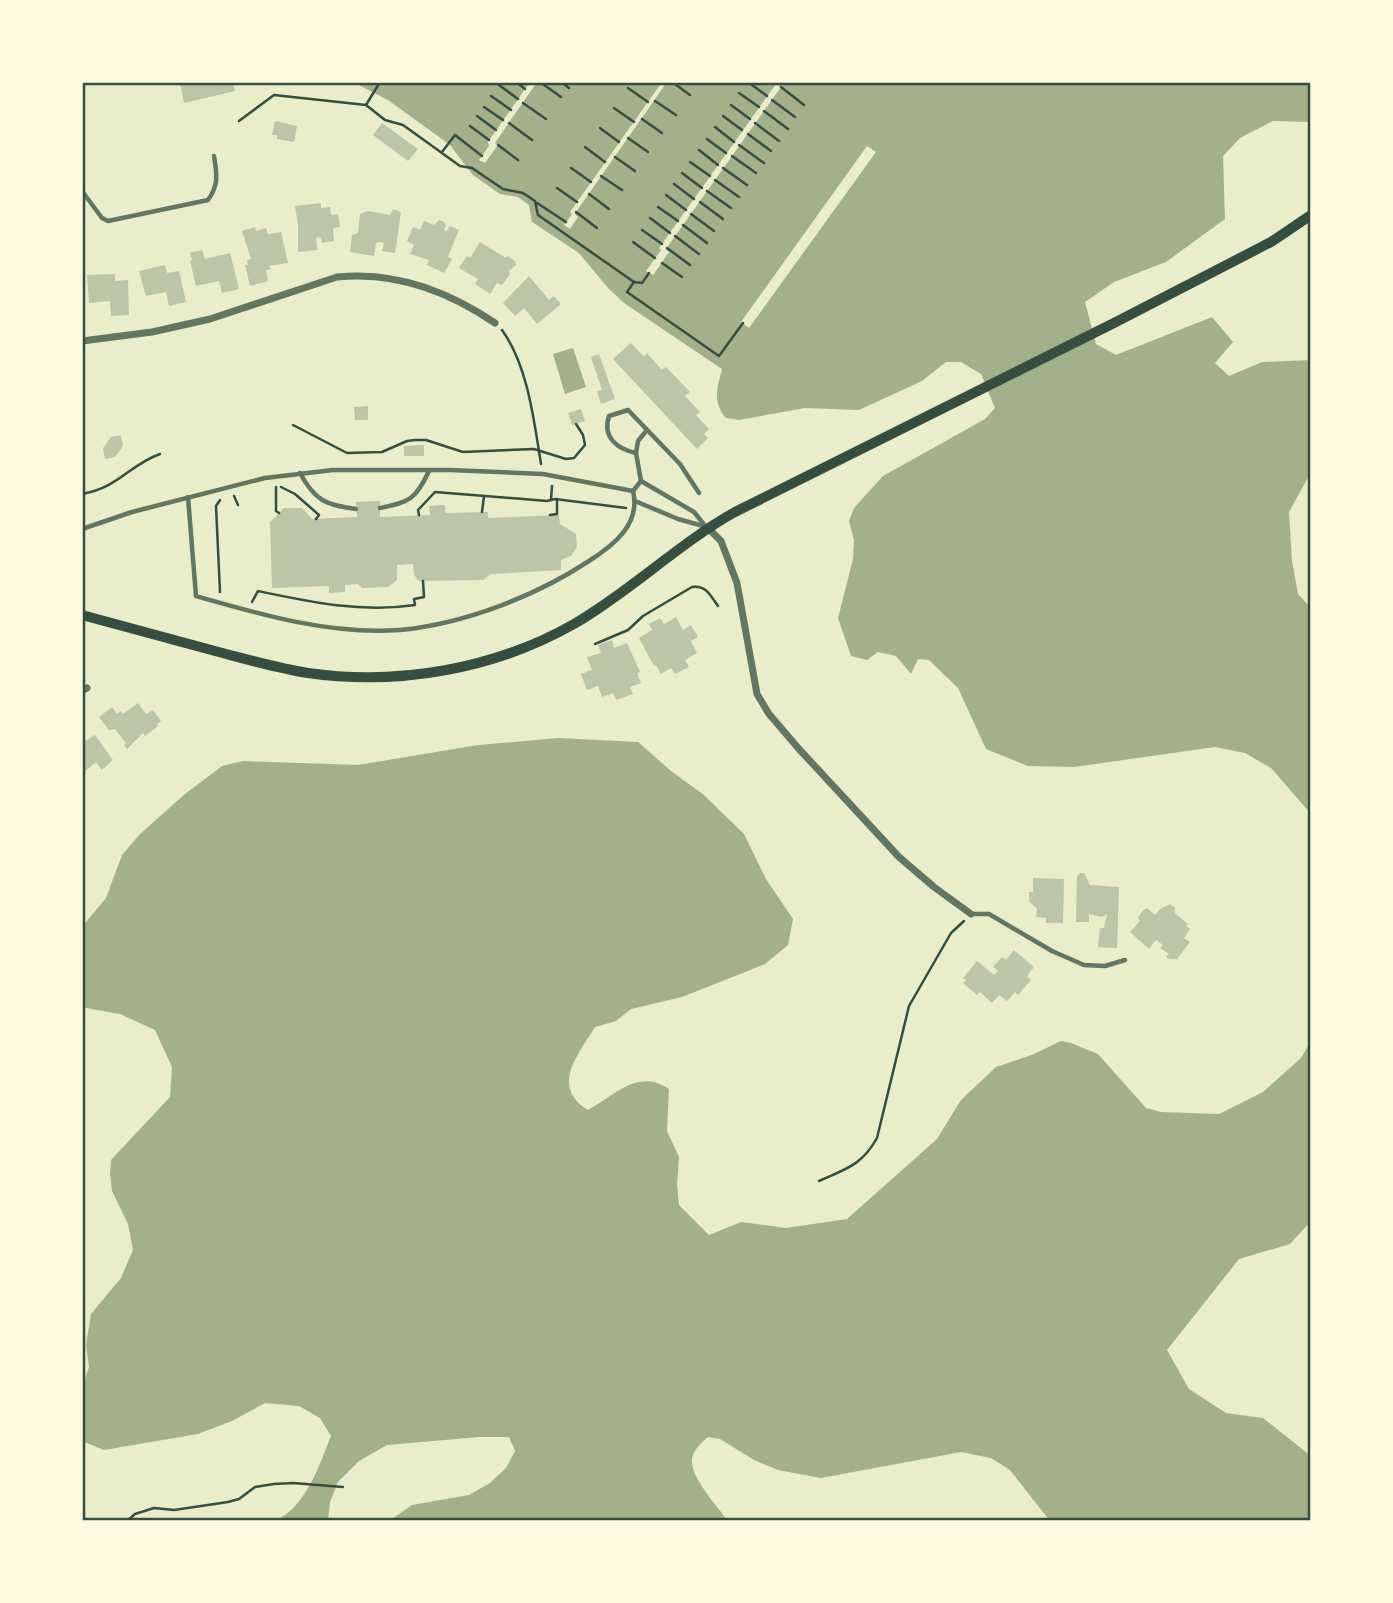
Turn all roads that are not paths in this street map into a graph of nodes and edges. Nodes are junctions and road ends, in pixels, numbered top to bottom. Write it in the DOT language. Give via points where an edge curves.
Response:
graph roads {
  1 [pos="214,156"];
  2 [pos="82,191"];
  3 [pos="1311,215"];
  4 [pos="495,323"];
  5 [pos="82,341"];
  6 [pos="647,430"];
  7 [pos="636,453"];
  8 [pos="429,471"];
  9 [pos="300,474"];
  10 [pos="641,481"];
  11 [pos="633,491"];
  12 [pos="699,493"];
  13 [pos="188,497"];
  14 [pos="635,501"];
  15 [pos="380,508"];
  16 [pos="356,509"];
  17 [pos="707,527"];
  18 [pos="82,529"];
  19 [pos="82,615"];
  20 [pos="971,914"];
  21 [pos="1125,960"];
  1 -- 2 [label="lane" via="218,175 208,200 108,221"];
  3 -- 17 [label="main road" via="1271,243"];
  4 -- 5 [label="street" via="428,288 383,276 358,275 337,277 210,319"];
  6 -- 7 [label="lane"];
  6 -- 7 [label="lane" via="628,410 609,416 606,425 612,442"];
  6 -- 12 [label="lane" via="680,464"];
  7 -- 10 [label="lane"];
  8 -- 9 [label="lane"];
  8 -- 11 [label="lane" via="543,474"];
  8 -- 15 [label="lane" via="413,497"];
  9 -- 13 [label="lane"];
  9 -- 16 [label="lane" via="324,502"];
  10 -- 11 [label="lane"];
  10 -- 17 [label="lane" via="694,512"];
  11 -- 14 [label="lane"];
  13 -- 14 [label="lane" via="196,596 327,627 400,630 511,602 548,586 619,540"];
  13 -- 18 [label="lane"];
  14 -- 17 [label="lane"];
  17 -- 19 [label="main road" via="573,625 490,659 412,675 343,677 286,669"];
  17 -- 20 [label="street" via="721,541 737,583 757,694 769,714 899,857"];
  20 -- 21 [label="lane" via="989,914 1084,965 1105,966"];
}
